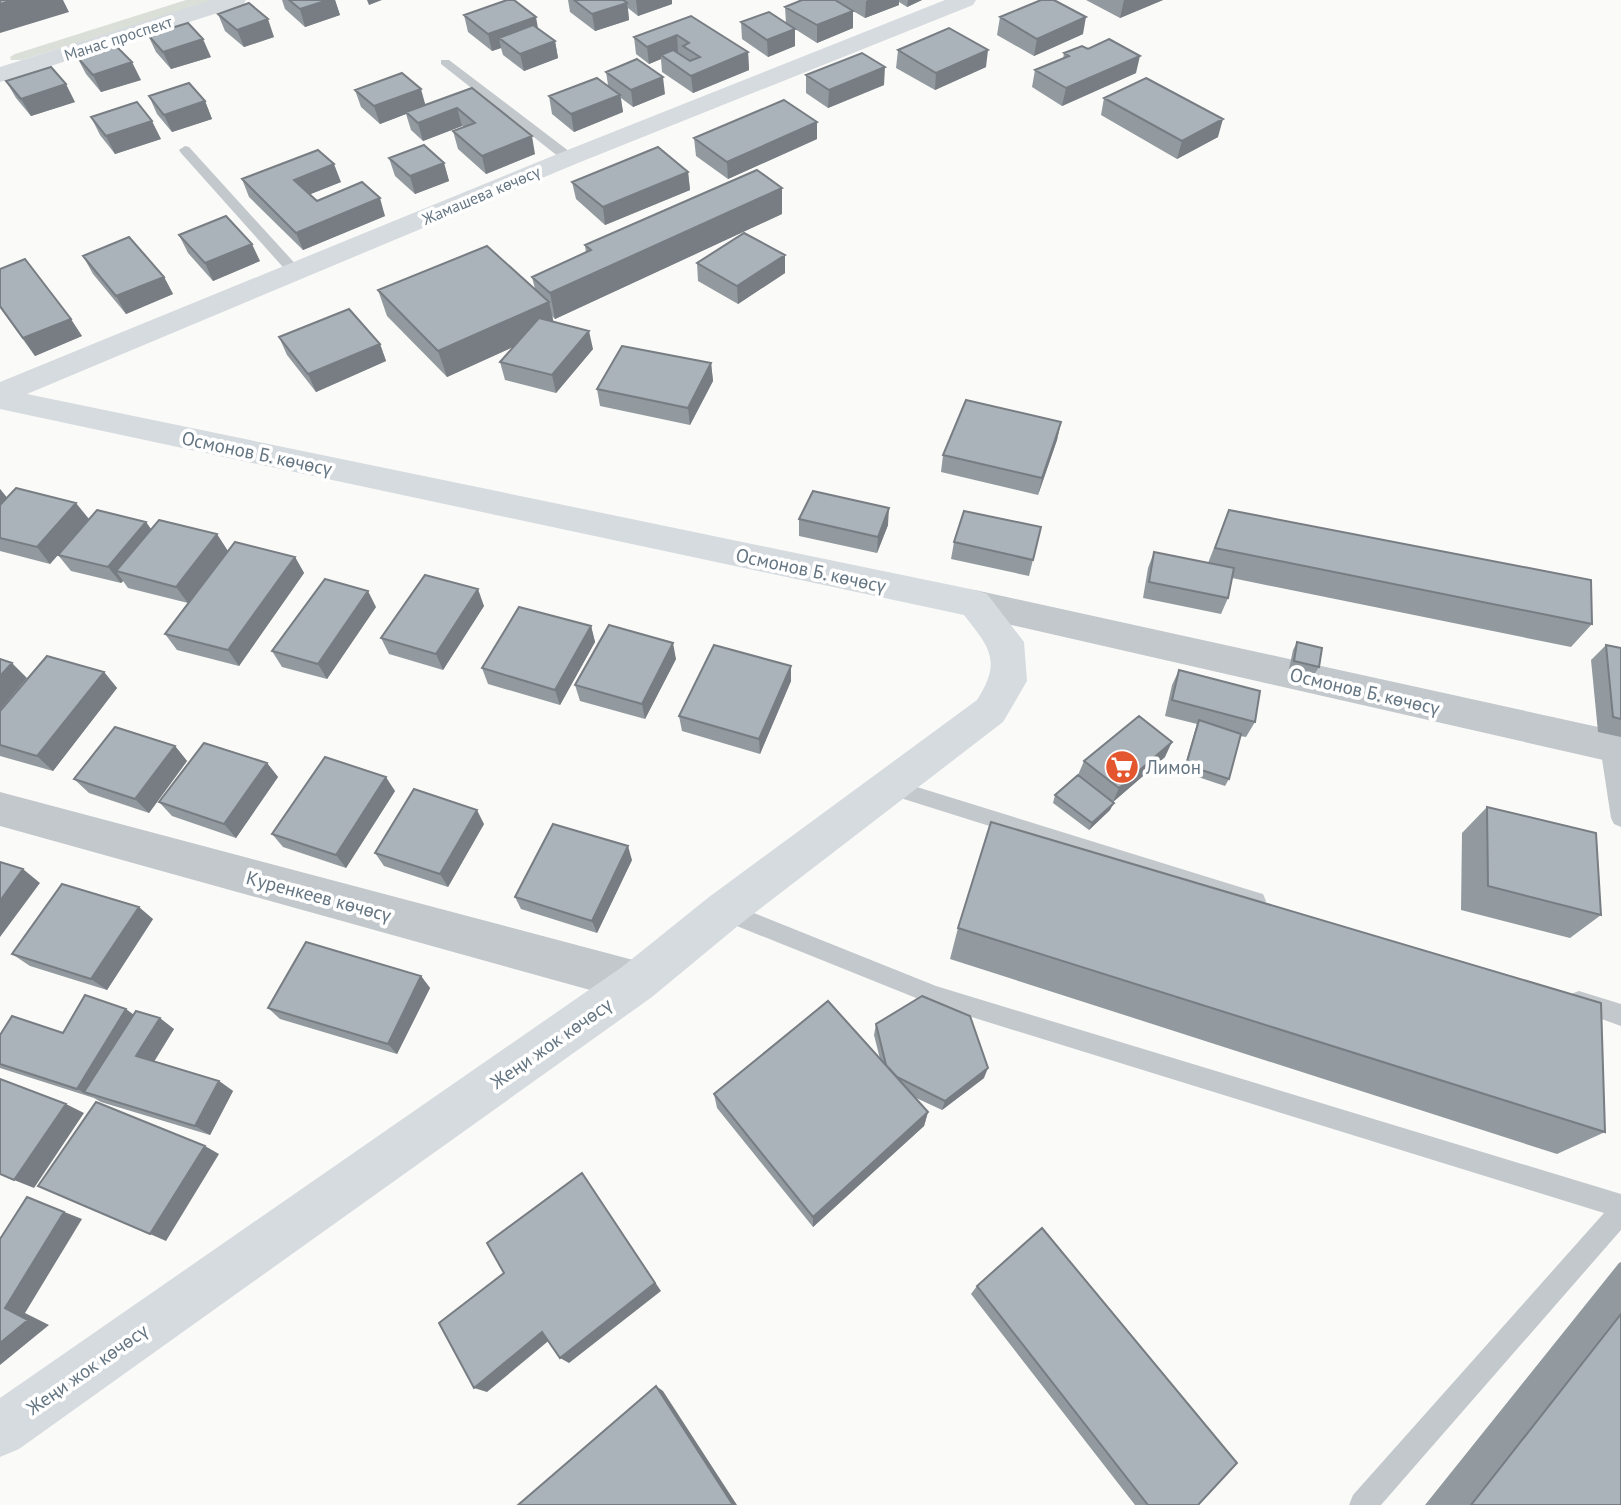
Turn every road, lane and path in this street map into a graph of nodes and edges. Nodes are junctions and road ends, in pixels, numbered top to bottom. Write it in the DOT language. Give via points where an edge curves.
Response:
graph roads {
  1 [pos="235,0"];
  2 [pos="965,0"];
  3 [pos="445,62"];
  4 [pos="4,67"];
  5 [pos="185,150"];
  6 [pos="569,158"];
  7 [pos="295,272"];
  8 [pos="0,396"];
  9 [pos="975,604"];
  10 [pos="1616,747"];
  11 [pos="891,787"];
  12 [pos="0,809"];
  13 [pos="1621,818"];
  14 [pos="1276,907"];
  15 [pos="724,911"];
  16 [pos="637,982"];
  17 [pos="1555,994"];
  18 [pos="1621,1015"];
  19 [pos="1621,1206"];
  20 [pos="1621,1212"];
  21 [pos="0,1430"];
  22 [pos="1363,1505"];
  1 -- 4 [label="main road, Манас проспект"];
  2 -- 6 [label="main road, Жамашева көчөсү"];
  3 -- 6 [label="lane"];
  5 -- 7 [label="lane"];
  6 -- 7 [label="main road, Жамашева көчөсү"];
  7 -- 8 [label="main road, Жамашева көчөсү"];
  8 -- 9 [label="main road, Осмонов Б. көчөсү"];
  9 -- 10 [label="street, Осмонов Б. көчөсү"];
  9 -- 11 [label="main road, Жеңи жок көчөсү" via="1006,642 1009,681 990,711"];
  10 -- 13 [label="lane"];
  11 -- 14 [label="lane"];
  11 -- 15 [label="main road, Жеңи жок көчөсү"];
  12 -- 16 [label="street, Куренкеев көчөсү"];
  15 -- 16 [label="main road, Жеңи жок көчөсү"];
  15 -- 19 [label="lane" via="936,996"];
  16 -- 21 [label="main road, Жеңи жок көчөсү"];
  17 -- 18 [label="lane"];
  20 -- 22 [label="lane"];
}
